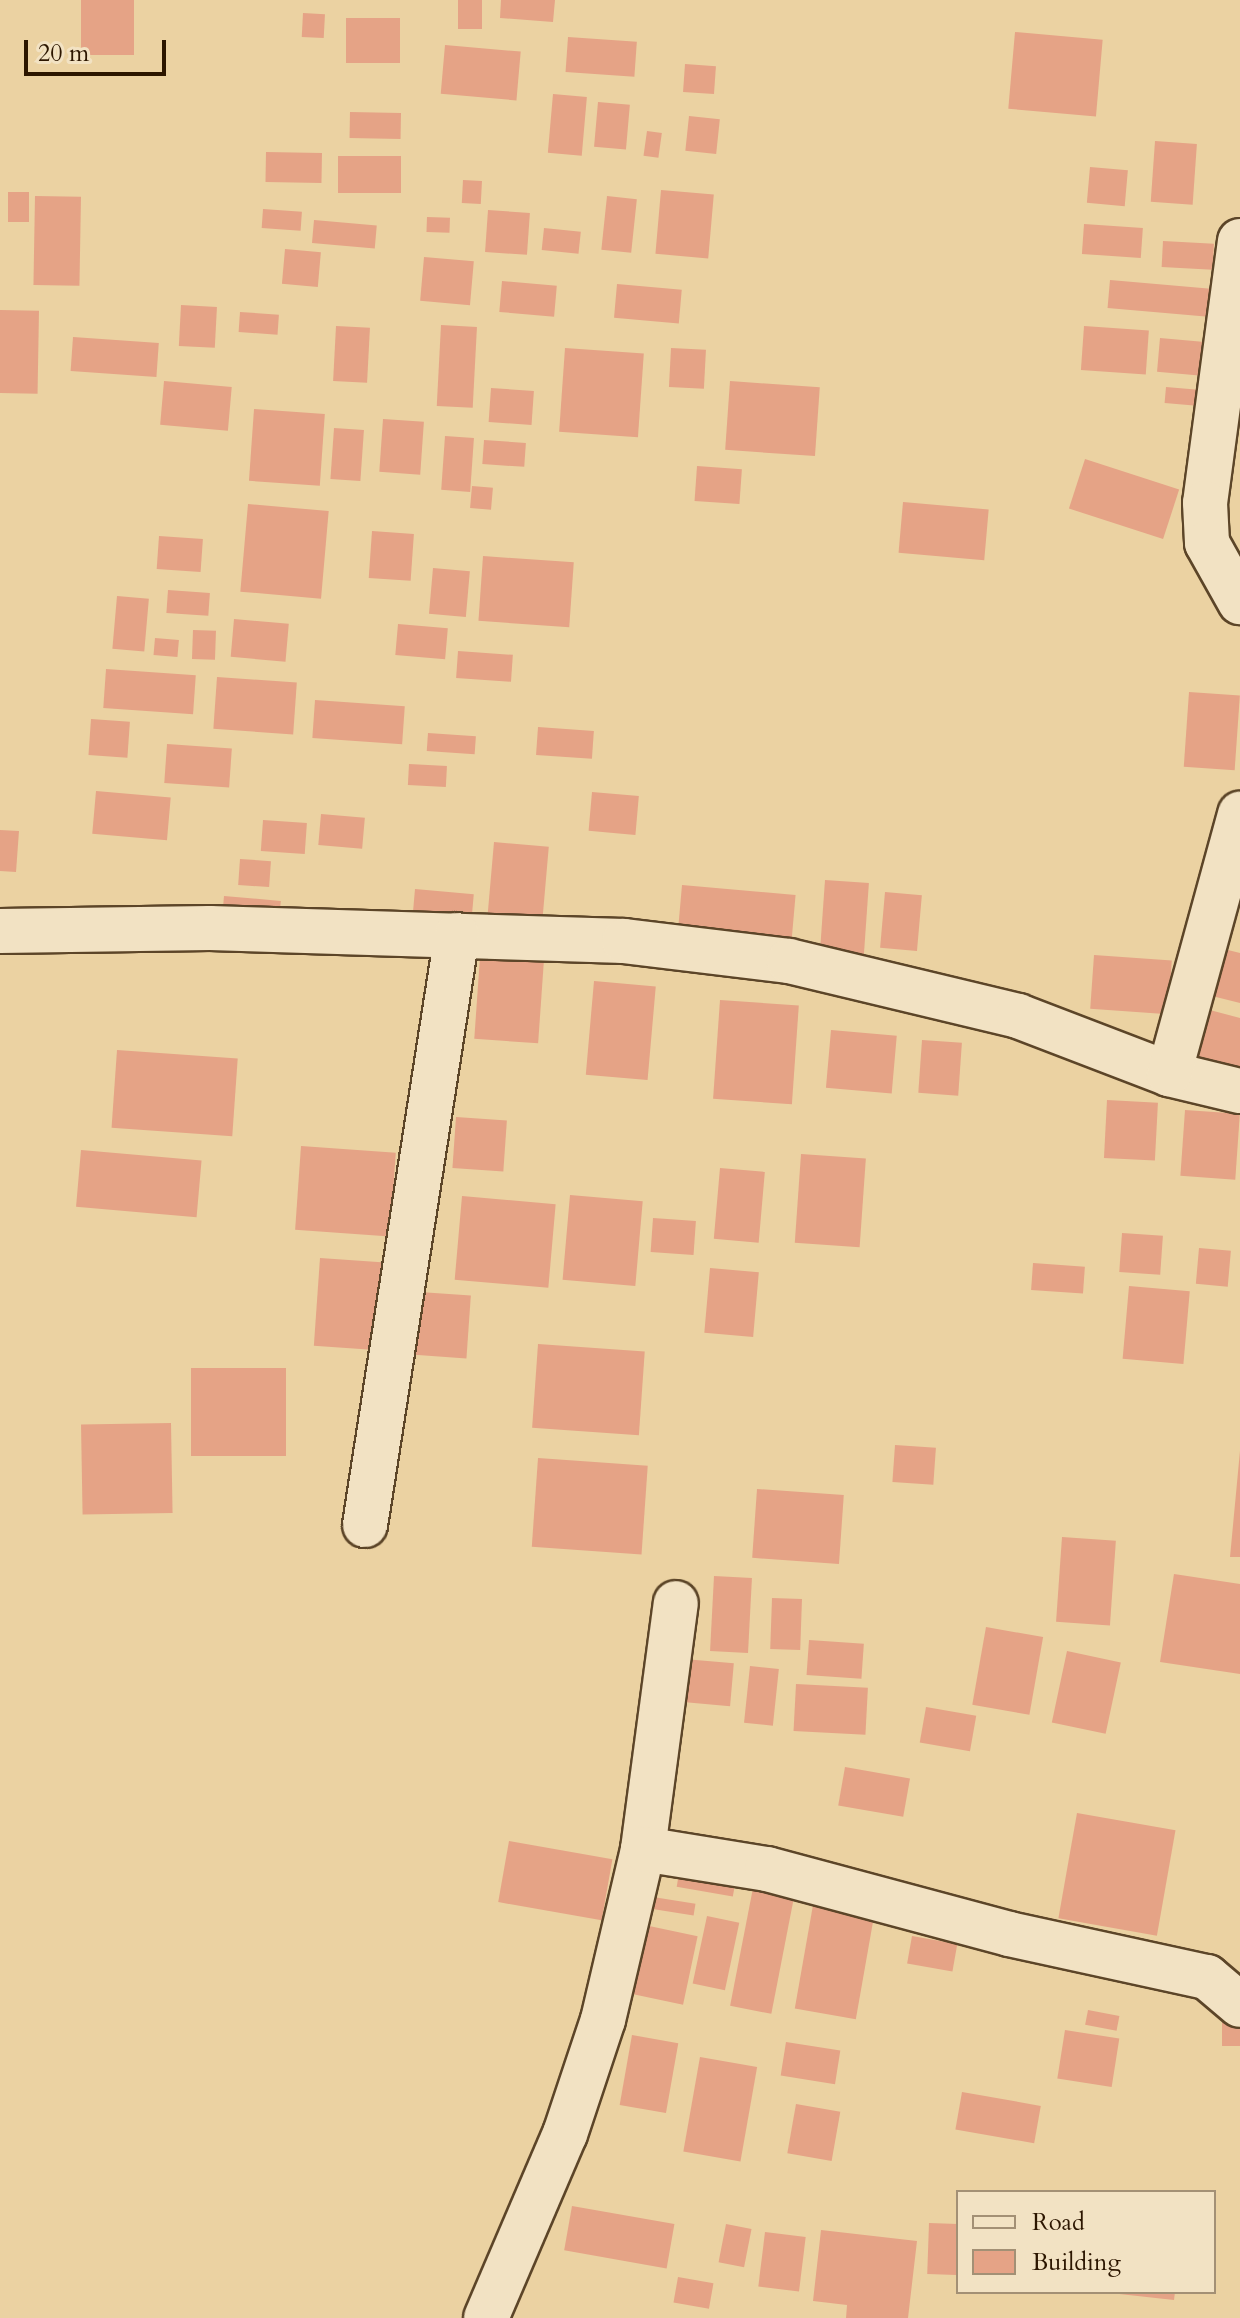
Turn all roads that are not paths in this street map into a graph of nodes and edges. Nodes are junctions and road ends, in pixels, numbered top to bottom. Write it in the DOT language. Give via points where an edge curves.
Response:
graph roads {
  1 [pos="1240,241"];
  2 [pos="1223,505"];
  3 [pos="1240,602"];
  4 [pos="1240,814"];
  5 [pos="0,931"];
  6 [pos="457,935"];
  7 [pos="1169,1074"];
  8 [pos="1240,1091"];
  9 [pos="365,1525"];
  10 [pos="676,1603"];
  11 [pos="643,1849"];
  12 [pos="1240,2005"];
  13 [pos="486,2318"];
  1 -- 2 [label="street"];
  2 -- 3 [label="street" via="1207,543"];
  4 -- 7 [label="street"];
  5 -- 6 [label="street" via="210,928"];
  6 -- 7 [label="street" via="624,941 789,961 1018,1016"];
  6 -- 9 [label="street"];
  7 -- 8 [label="street"];
  10 -- 11 [label="street"];
  11 -- 12 [label="street" via="767,1869 1009,1934 1207,1977"];
  11 -- 13 [label="street" via="603,2020 570,2119"];
}
